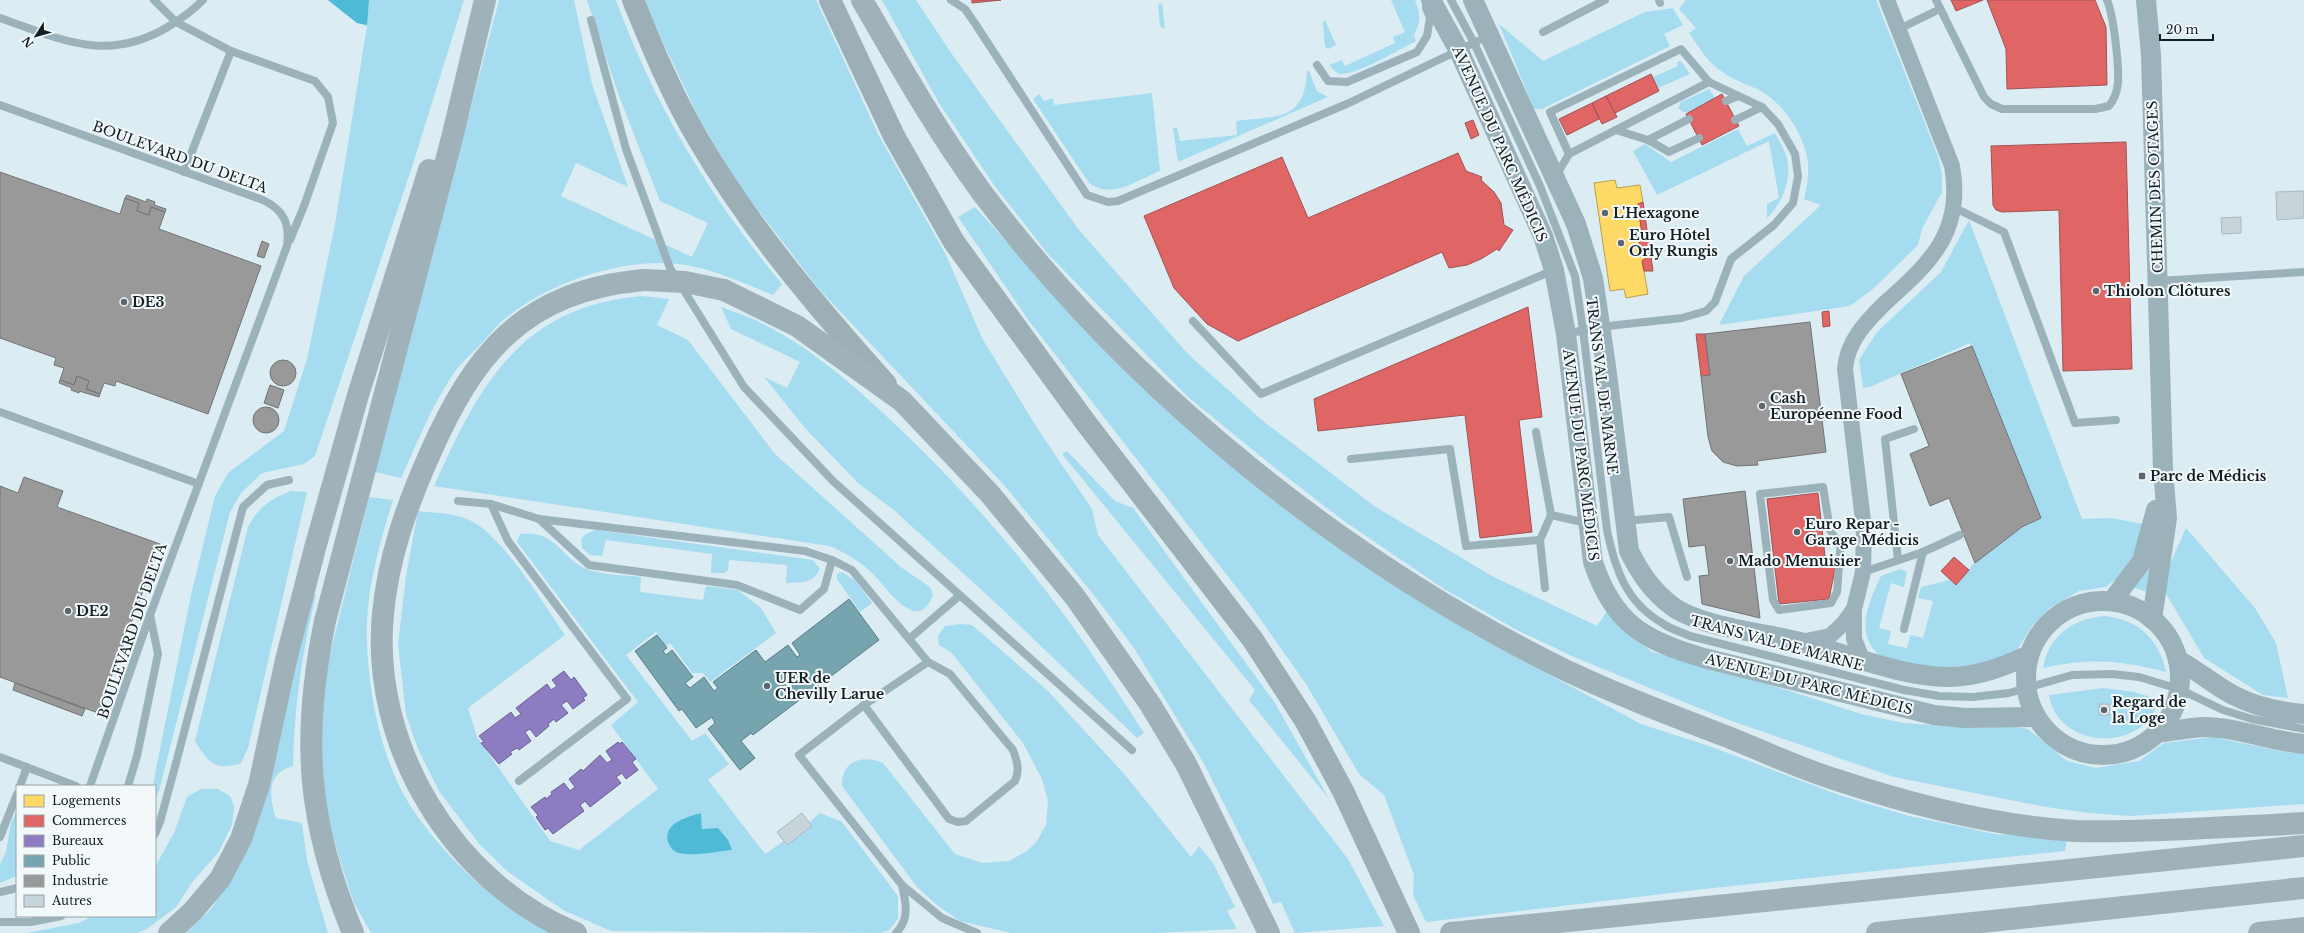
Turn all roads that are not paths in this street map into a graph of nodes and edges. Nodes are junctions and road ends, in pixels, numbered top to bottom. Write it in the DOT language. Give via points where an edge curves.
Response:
graph roads {
  1 [pos="154,0"];
  2 [pos="203,0"];
  3 [pos="485,0"];
  4 [pos="633,0"];
  5 [pos="830,0"];
  6 [pos="862,0"];
  7 [pos="951,0"];
  8 [pos="1423,0"];
  9 [pos="1431,0"];
  10 [pos="1451,0"];
  11 [pos="1473,0"];
  12 [pos="1605,0"];
  13 [pos="1887,0"];
  14 [pos="1936,0"];
  15 [pos="2107,0"];
  16 [pos="2146,0"];
  17 [pos="1940,9"];
  18 [pos="0,18"];
  19 [pos="590,20"];
  20 [pos="176,22"];
  21 [pos="1899,29"];
  22 [pos="1543,32"];
  23 [pos="1474,43"];
  24 [pos="231,51"];
  25 [pos="1317,65"];
  26 [pos="1709,82"];
  27 [pos="1738,96"];
  28 [pos="1726,101"];
  29 [pos="0,105"];
  30 [pos="1762,107"];
  31 [pos="1689,120"];
  32 [pos="1735,120"];
  33 [pos="1616,130"];
  34 [pos="452,138"];
  35 [pos="1699,138"];
  36 [pos="1648,140"];
  37 [pos="1569,154"];
  38 [pos="184,172"];
  39 [pos="1555,178"];
  40 [pos="1953,207"];
  41 [pos="287,246"];
  42 [pos="1554,270"];
  43 [pos="2304,272"];
  44 [pos="2158,281"];
  45 [pos="1193,321"];
  46 [pos="1583,330"];
  47 [pos="902,401"];
  48 [pos="0,412"];
  49 [pos="2116,420"];
  50 [pos="1914,429"];
  51 [pos="1536,432"];
  52 [pos="1351,459"];
  53 [pos="2163,470"];
  54 [pos="289,480"];
  55 [pos="199,484"];
  56 [pos="458,501"];
  57 [pos="491,504"];
  58 [pos="1551,515"];
  59 [pos="539,519"];
  60 [pos="1624,522"];
  61 [pos="1589,523"];
  62 [pos="1960,535"];
  63 [pos="1540,540"];
  64 [pos="1841,540"];
  65 [pos="1864,540"];
  66 [pos="1922,552"];
  67 [pos="832,560"];
  68 [pos="1898,560"];
  69 [pos="1863,572"];
  70 [pos="1687,577"];
  71 [pos="1545,588"];
  72 [pos="959,596"];
  73 [pos="2112,601"];
  74 [pos="1854,609"];
  75 [pos="150,615"];
  76 [pos="2152,619"];
  77 [pos="1904,629"];
  78 [pos="909,639"];
  79 [pos="1801,642"];
  80 [pos="2029,655"];
  81 [pos="1862,659"];
  82 [pos="2178,660"];
  83 [pos="928,662"];
  84 [pos="2026,689"];
  85 [pos="2179,689"];
  86 [pos="864,705"];
  87 [pos="2304,714"];
  88 [pos="2036,717"];
  89 [pos="2304,729"];
  90 [pos="2157,733"];
  91 [pos="2304,744"];
  92 [pos="1132,750"];
  93 [pos="0,757"];
  94 [pos="28,767"];
  95 [pos="519,781"];
  96 [pos="20,785"];
  97 [pos="73,785"];
  98 [pos="90,785"];
  99 [pos="128,785"];
  100 [pos="16,797"];
  101 [pos="2304,822"];
  102 [pos="156,832"];
  103 [pos="0,837"];
  104 [pos="2304,846"];
  105 [pos="902,885"];
  106 [pos="16,888"];
  107 [pos="2304,888"];
  108 [pos="0,892"];
  109 [pos="56,917"];
  110 [pos="0,922"];
  111 [pos="2304,928"];
  112 [pos="169,933"];
  113 [pos="353,933"];
  114 [pos="576,933"];
  115 [pos="896,933"];
  116 [pos="977,933"];
  117 [pos="1269,933"];
  118 [pos="1410,933"];
  119 [pos="1451,933"];
  120 [pos="1877,933"];
  121 [pos="2259,933"];
  1 -- 20 [label="lane"];
  2 -- 20 [label="lane"];
  3 -- 34 [label="highway"];
  4 -- 47 [label="highway" via="660,67 698,139 733,193 768,245"];
  5 -- 118 [label="highway" via="894,136 954,242 1086,423 1276,673 1329,763"];
  6 -- 101 [label="highway" via="915,92 980,189 1068,294 1117,346 1226,447 1292,500 1381,563 1508,640 1622,695 1832,779 1943,811 2075,831"];
  7 -- 23 [label="lane" via="965,9 1087,195 1108,202 1118,202 1349,103"];
  8 -- 25 [label="lane" via="1430,18 1427,36 1417,52 1347,82 1328,81"];
  9 -- 23 [label="street, AVENUE DU PARC MÉDICIS"];
  10 -- 23 [label="lane, TRANS VAL DE MARNE"];
  11 -- 23 [label="street, AVENUE DU PARC MÉDICIS"];
  12 -- 22 [label="lane"];
  13 -- 21 [label="street"];
  14 -- 17 [label="lane"];
  15 -- 17 [label="lane" via="2112,13 2118,84 2109,106 2095,109 2002,109 1991,104 1984,97"];
  16 -- 44 [label="street, CHEMIN DES OTAGES" via="2151,55"];
  17 -- 21 [label="lane"];
  18 -- 20 [label="lane" via="59,39 104,46 140,41"];
  19 -- 72 [label="lane" via="626,149 670,268 744,387 833,481"];
  20 -- 24 [label="lane"];
  21 -- 40 [label="street" via="1952,166 1955,186"];
  23 -- 39 [label="street, AVENUE DU PARC MÉDICIS"];
  23 -- 42 [label="street, AVENUE DU PARC MÉDICIS"];
  23 -- 46 [label="lane, TRANS VAL DE MARNE" via="1558,230 1574,276"];
  24 -- 38 [label="lane"];
  24 -- 41 [label="lane" via="314,81 328,97 334,123"];
  26 -- 27 [label="lane"];
  26 -- 33 [label="lane"];
  26 -- 37 [label="lane" via="1681,49 1550,112"];
  27 -- 28 [label="lane"];
  27 -- 30 [label="lane"];
  29 -- 38 [label="lane, BOULEVARD DU DELTA"];
  30 -- 32 [label="lane"];
  30 -- 46 [label="lane" via="1778,124 1794,154 1798,176 1793,203 1774,225 1731,259 1715,302 1706,311 1682,318"];
  31 -- 36 [label="lane"];
  33 -- 36 [label="lane"];
  33 -- 37 [label="lane"];
  34 -- 112 [label="highway" via="427,173 358,395 288,653 259,785 241,839 220,879 192,912"];
  34 -- 113 [label="highway" via="325,621 313,694 310,726 311,778 318,824 337,894"];
  35 -- 36 [label="lane" via="1669,152"];
  37 -- 39 [label="lane"];
  38 -- 41 [label="lane, BOULEVARD DU DELTA" via="276,207 288,227"];
  39 -- 46 [label="street, AVENUE DU PARC MÉDICIS" via="1576,224 1593,278"];
  40 -- 49 [label="lane" via="2004,232 2075,423"];
  40 -- 65 [label="street" via="1939,248 1865,323 1846,358 1845,369"];
  41 -- 55 [label="lane, BOULEVARD DU DELTA"];
  42 -- 45 [label="lane" via="1261,394"];
  42 -- 46 [label="street, AVENUE DU PARC MÉDICIS"];
  43 -- 44 [label="lane"];
  44 -- 53 [label="street, CHEMIN DES OTAGES"];
  46 -- 60 [label="street, AVENUE DU PARC MÉDICIS" via="1606,366"];
  46 -- 61 [label="street, AVENUE DU PARC MÉDICIS"];
  46 -- 84 [label="lane, TRANS VAL DE MARNE" via="1613,561 1623,584 1641,606 1662,623 1690,636 1904,690 1939,696 1973,697"];
  47 -- 114 [label="highway, bridge" via="797,326 724,290 685,282 644,280 592,288 560,299 530,316 503,337 479,363 445,419 409,504 393,550 382,617 382,651 391,716 425,800 457,844 496,883 526,906"];
  47 -- 117 [label="highway" via="990,494 1075,597 1150,704 1186,764"];
  48 -- 55 [label="lane"];
  50 -- 68 [label="lane" via="1885,439"];
  51 -- 58 [label="lane"];
  52 -- 63 [label="lane" via="1450,449 1466,546"];
  53 -- 73 [label="street, CHEMIN DES OTAGES" via="2152,527 2142,561"];
  53 -- 76 [label="street, CHEMIN DES OTAGES" via="2167,518"];
  54 -- 102 [label="lane" via="267,485 243,507"];
  55 -- 75 [label="lane, BOULEVARD DU DELTA"];
  56 -- 57 [label="lane"];
  57 -- 59 [label="lane"];
  57 -- 95 [label="lane" via="508,541 627,699"];
  58 -- 61 [label="lane"];
  58 -- 63 [label="lane"];
  59 -- 67 [label="lane" via="804,551"];
  59 -- 67 [label="lane" via="589,566 738,585 800,610 824,589"];
  60 -- 70 [label="lane" via="1669,517"];
  60 -- 79 [label="street, AVENUE DU PARC MÉDICIS" via="1629,551 1640,573 1654,591 1673,607 1716,623"];
  61 -- 88 [label="street, AVENUE DU PARC MÉDICIS" via="1593,562 1601,588 1614,608 1631,625 1652,640 1704,658 1934,715 1965,718"];
  62 -- 66 [label="lane"];
  63 -- 71 [label="lane"];
  64 -- 64 [label="lane" via="1835,538 1830,530 1823,487 1760,494 1772,600 1779,610 1831,603 1837,592"];
  64 -- 65 [label="lane"];
  65 -- 69 [label="street"];
  66 -- 68 [label="lane"];
  66 -- 77 [label="lane"];
  67 -- 78 [label="lane" via="852,570"];
  68 -- 69 [label="lane"];
  69 -- 74 [label="street"];
  72 -- 78 [label="lane"];
  72 -- 92 [label="lane"];
  73 -- 76 [label="street" via="2135,608"];
  73 -- 80 [label="street" via="2086,602 2067,609 2050,621"];
  74 -- 79 [label="street" via="1830,636"];
  74 -- 81 [label="street" via="1854,640"];
  75 -- 98 [label="lane, BOULEVARD DU DELTA"];
  75 -- 99 [label="lane" via="158,654 137,756"];
  76 -- 82 [label="street" via="2164,632"];
  78 -- 83 [label="lane"];
  79 -- 81 [label="street, AVENUE DU PARC MÉDICIS"];
  80 -- 81 [label="street, AVENUE DU PARC MÉDICIS" via="1978,674 1948,677 1922,675"];
  80 -- 84 [label="street"];
  82 -- 85 [label="street"];
  82 -- 87 [label="street" via="2245,701"];
  83 -- 86 [label="lane"];
  83 -- 86 [label="lane" via="950,674 1013,750 1017,762 1018,774 1015,781 966,821 949,819"];
  84 -- 85 [label="lane, TRANS VAL DE MARNE" via="2063,677 2112,674 2139,677"];
  84 -- 88 [label="street"];
  85 -- 89 [label="lane, TRANS VAL DE MARNE" via="2244,717"];
  85 -- 90 [label="street" via="2171,712"];
  86 -- 105 [label="lane" via="799,755"];
  88 -- 90 [label="street" via="2065,745 2083,752 2103,755 2141,745"];
  90 -- 91 [label="street" via="2202,727 2279,742"];
  93 -- 94 [label="lane"];
  94 -- 96 [label="lane"];
  94 -- 97 [label="lane"];
  100 -- 103 [label="lane"];
  104 -- 119 [label="highway"];
  105 -- 115 [label="lane" via="906,915 903,926"];
  105 -- 116 [label="lane" via="942,918"];
  106 -- 108 [label="lane"];
  107 -- 120 [label="highway"];
  109 -- 110 [label="lane" via="31,922"];
  111 -- 121 [label="highway"];
}
